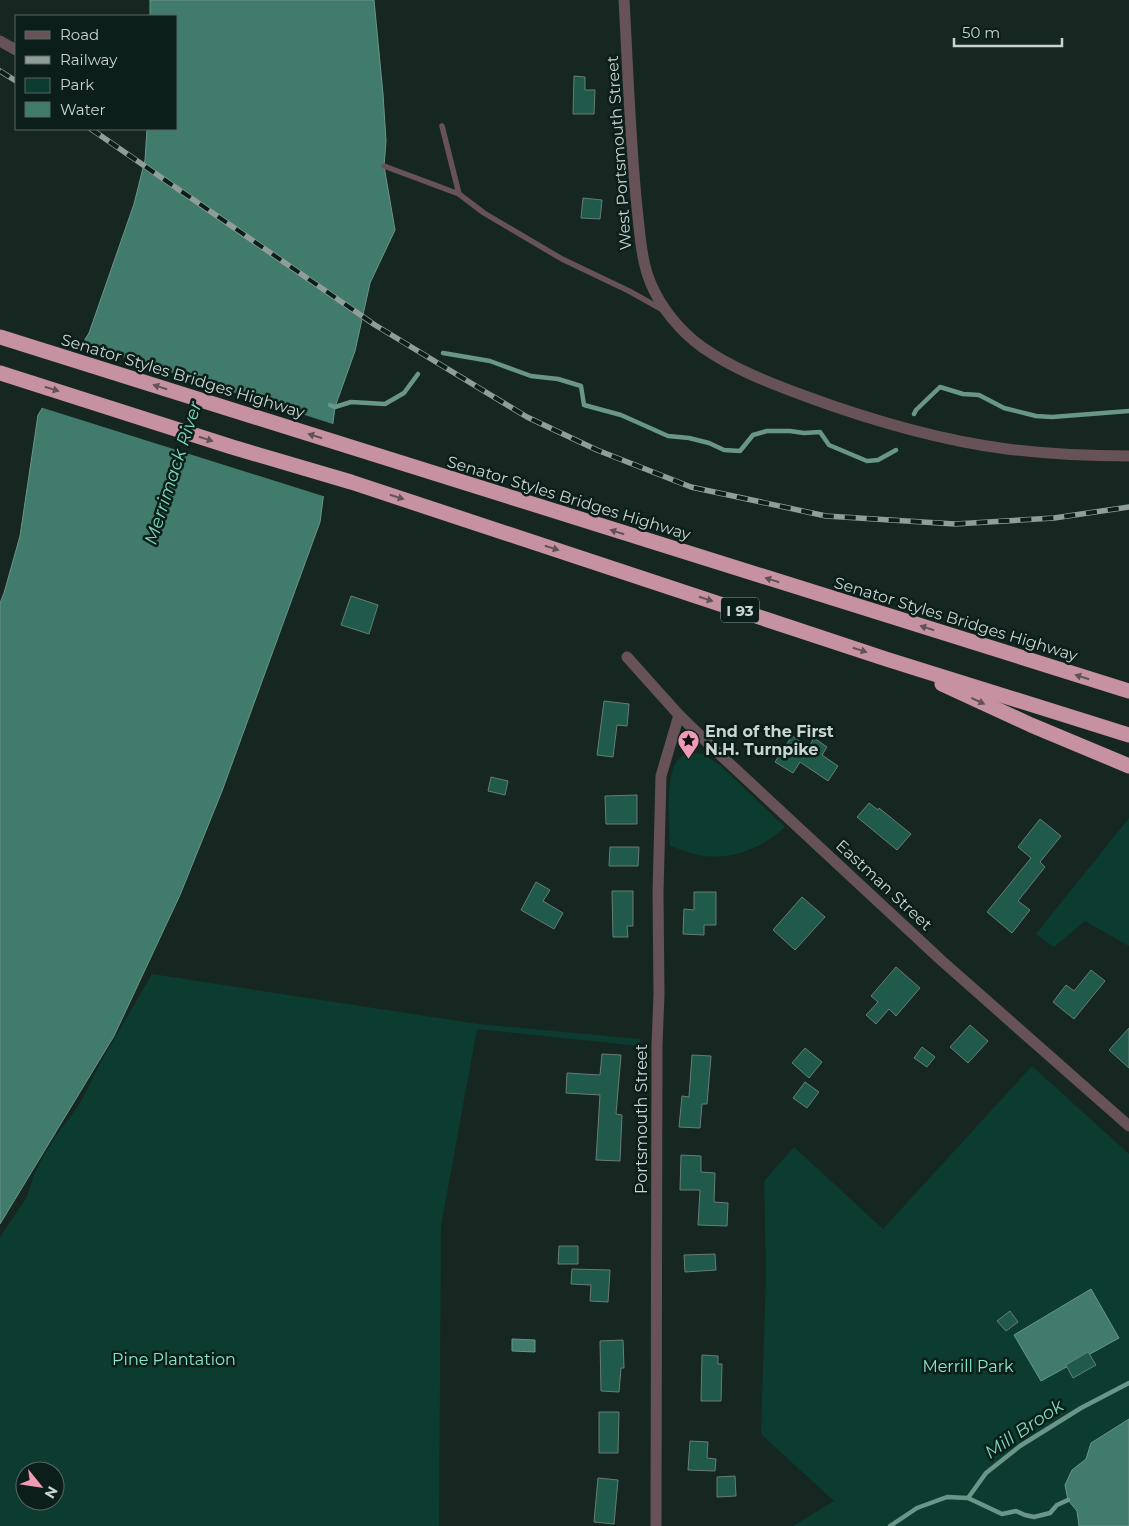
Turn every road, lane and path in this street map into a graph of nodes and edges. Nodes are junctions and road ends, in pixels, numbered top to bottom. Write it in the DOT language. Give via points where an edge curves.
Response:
graph roads {
  1 [pos="624,0"];
  2 [pos="0,41"];
  3 [pos="15,49"];
  4 [pos="442,126"];
  5 [pos="384,166"];
  6 [pos="459,194"];
  7 [pos="668,313"];
  8 [pos="5,338"];
  9 [pos="3,374"];
  10 [pos="1129,456"];
  11 [pos="628,657"];
  12 [pos="886,659"];
  13 [pos="1129,691"];
  14 [pos="679,715"];
  15 [pos="1129,735"];
  16 [pos="1129,766"];
  17 [pos="1129,1126"];
  18 [pos="656,1526"];
  1 -- 7 [label="street, West Portsmouth Street" via="642,252 651,284"];
  2 -- 3 [label="street"];
  4 -- 6 [label="lane"];
  5 -- 6 [label="lane"];
  6 -- 7 [label="lane" via="484,213 562,259"];
  7 -- 10 [label="street, West Portsmouth Street" via="690,338 748,373 842,410 940,437 1006,449"];
  13 -- 8 [label="highway, Senator Styles Bridges Highway / I 93, one-way"];
  9 -- 12 [label="highway, I 93, one-way" via="351,482"];
  11 -- 14 [label="street, Eastman Street"];
  12 -- 15 [label="highway, I 93"];
  12 -- 16 [label="highway, one-way" via="1030,726"];
  14 -- 17 [label="street, Eastman Street" via="936,956"];
  14 -- 18 [label="street, Portsmouth Street" via="661,776"];
}
